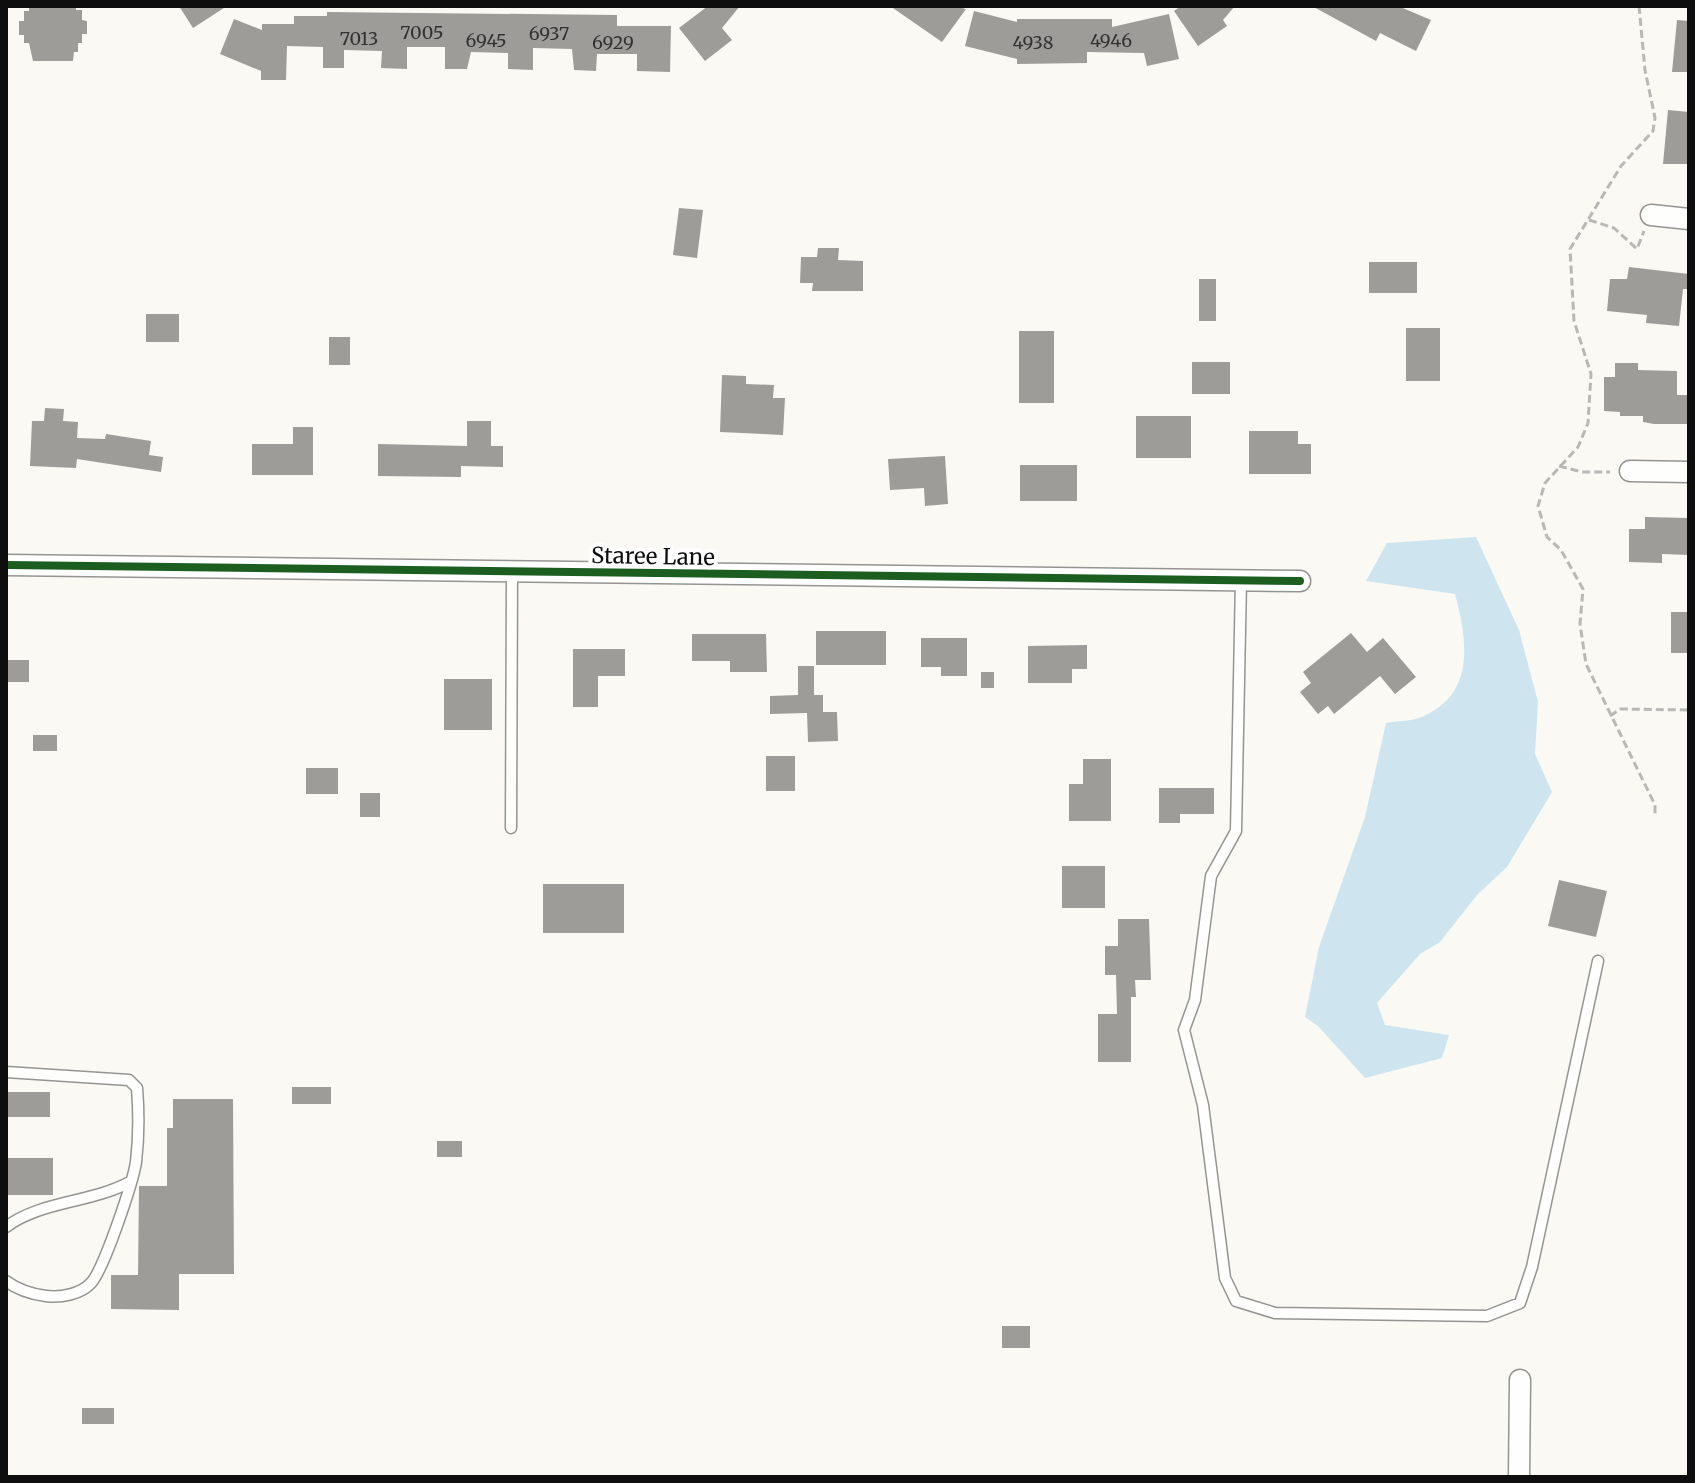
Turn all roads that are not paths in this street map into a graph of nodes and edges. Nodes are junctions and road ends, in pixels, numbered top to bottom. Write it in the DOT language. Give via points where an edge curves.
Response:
graph roads {
  1 [pos="1651,215"];
  2 [pos="1689,219"];
  3 [pos="1630,471"];
  4 [pos="1689,472"];
  5 [pos="6,565"];
  6 [pos="512,573"];
  7 [pos="1241,580"];
  8 [pos="1300,581"];
  9 [pos="511,828"];
  10 [pos="1598,961"];
  11 [pos="6,1072"];
  12 [pos="130,1182"];
  13 [pos="6,1227"];
  14 [pos="6,1281"];
  15 [pos="1520,1380"];
  16 [pos="1519,1477"];
  1 -- 2 [label="street"];
  3 -- 4 [label="street"];
  5 -- 6 [label="street, Staree Lane"];
  6 -- 7 [label="street, Staree Lane"];
  6 -- 9 [label="lane"];
  7 -- 8 [label="street, Staree Lane"];
  7 -- 10 [label="lane" via="1236,831 1211,876 1195,1000 1184,1030 1203,1105 1225,1278 1236,1301 1275,1313 1487,1316 1520,1303"];
  11 -- 12 [label="lane" via="129,1080 137,1088 139,1117"];
  12 -- 13 [label="lane" via="110,1193 19,1217"];
  12 -- 14 [label="lane" via="101,1269 90,1285 53,1297 31,1294"];
  15 -- 16 [label="street"];
}
